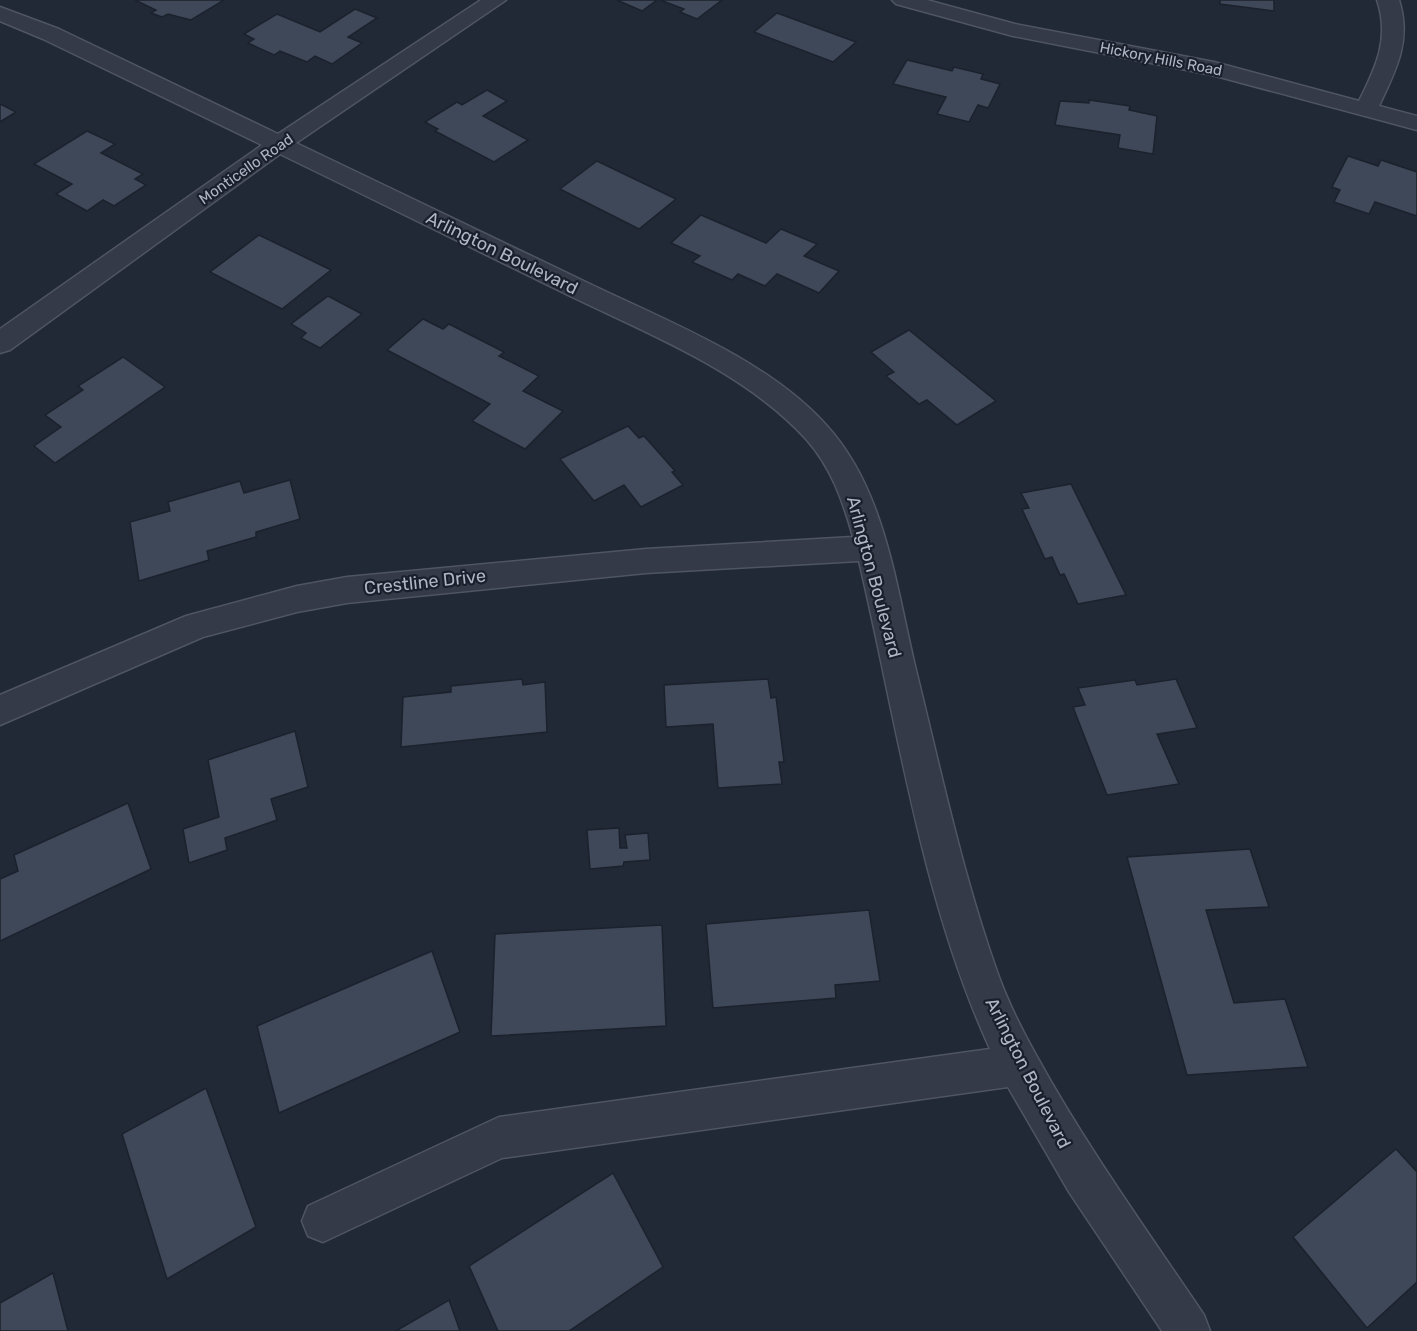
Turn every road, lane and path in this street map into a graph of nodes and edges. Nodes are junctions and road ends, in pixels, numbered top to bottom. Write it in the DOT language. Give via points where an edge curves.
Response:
graph roads {
  1 [pos="495,0"];
  2 [pos="903,0"];
  3 [pos="1388,0"];
  4 [pos="0,13"];
  5 [pos="1366,110"];
  6 [pos="1417,123"];
  7 [pos="279,144"];
  8 [pos="0,343"];
  9 [pos="870,548"];
  10 [pos="0,710"];
  11 [pos="1020,1065"];
  12 [pos="323,1221"];
  13 [pos="1188,1331"];
  1 -- 7 [label="street, Monticello Road"];
  2 -- 5 [label="street, Hickory Hills Road" via="1013,30 1214,69"];
  3 -- 5 [label="street" via="1394,13 1394,52"];
  4 -- 7 [label="street, Arlington Boulevard"];
  5 -- 6 [label="street, Hickory Hills Road"];
  7 -- 8 [label="street, Monticello Road"];
  7 -- 9 [label="street, Arlington Boulevard" via="690,343 751,379 807,422 830,449 849,480"];
  9 -- 10 [label="street, Crestline Drive" via="646,561 297,598 197,625"];
  9 -- 11 [label="street, Arlington Boulevard" via="929,799 973,957 994,1015"];
  11 -- 12 [label="street" via="499,1138"];
  11 -- 13 [label="street, Arlington Boulevard" via="1054,1131"];
}
